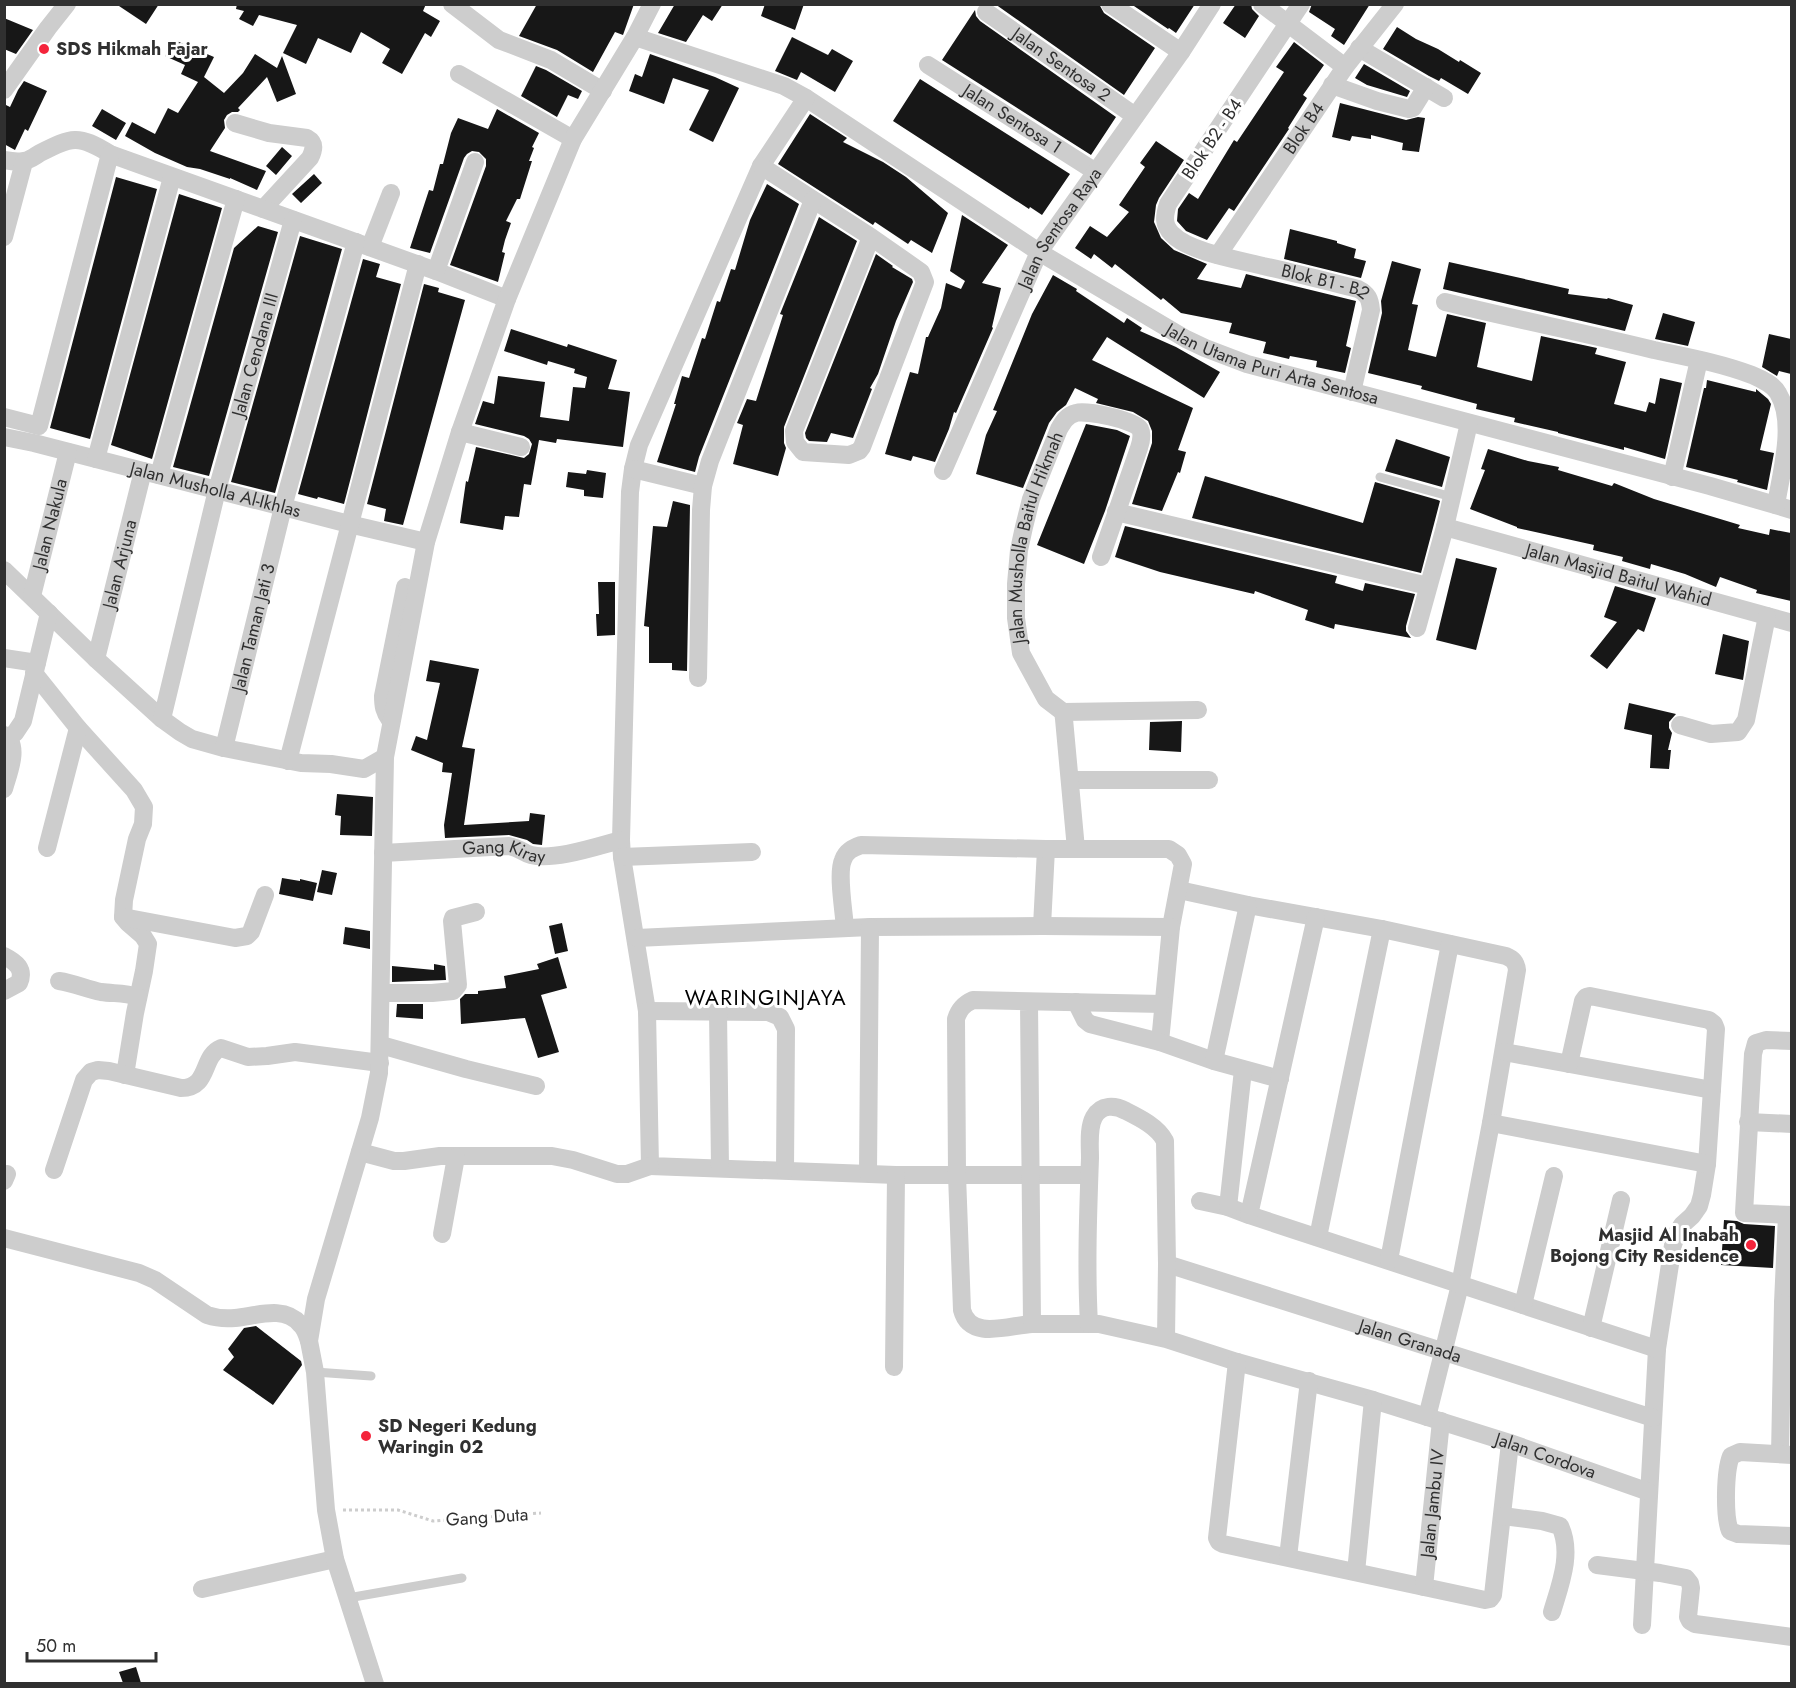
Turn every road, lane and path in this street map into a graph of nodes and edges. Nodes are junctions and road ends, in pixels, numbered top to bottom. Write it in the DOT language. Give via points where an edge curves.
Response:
graph roads {
  1 [pos="68,4"];
  2 [pos="452,4"];
  3 [pos="652,4"];
  4 [pos="1110,4"];
  5 [pos="1212,4"];
  6 [pos="1262,4"];
  7 [pos="1301,4"];
  8 [pos="1395,4"];
  9 [pos="986,12"];
  10 [pos="1288,24"];
  11 [pos="635,36"];
  12 [pos="1359,48"];
  13 [pos="1181,52"];
  14 [pos="928,65"];
  15 [pos="1345,67"];
  16 [pos="459,74"];
  17 [pos="1332,85"];
  18 [pos="1426,87"];
  19 [pos="4,90"];
  20 [pos="603,91"];
  21 [pos="806,98"];
  22 [pos="1444,98"];
  23 [pos="1135,116"];
  24 [pos="235,123"];
  25 [pos="573,139"];
  26 [pos="110,154"];
  27 [pos="4,160"];
  28 [pos="24,162"];
  29 [pos="475,162"];
  30 [pos="761,166"];
  31 [pos="1096,172"];
  32 [pos="172,177"];
  33 [pos="391,193"];
  34 [pos="236,199"];
  35 [pos="813,200"];
  36 [pos="264,209"];
  37 [pos="293,220"];
  38 [pos="4,237"];
  39 [pos="871,237"];
  40 [pos="363,245"];
  41 [pos="1039,252"];
  42 [pos="1218,255"];
  43 [pos="418,264"];
  44 [pos="436,271"];
  45 [pos="507,299"];
  46 [pos="1444,302"];
  47 [pos="1700,360"];
  48 [pos="1353,392"];
  49 [pos="4,417"];
  50 [pos="1469,423"];
  51 [pos="460,432"];
  52 [pos="4,437"];
  53 [pos="521,447"];
  54 [pos="68,452"];
  55 [pos="96,459"];
  56 [pos="633,469"];
  57 [pos="943,471"];
  58 [pos="151,473"];
  59 [pos="1380,477"];
  60 [pos="1672,477"];
  61 [pos="703,486"];
  62 [pos="217,490"];
  63 [pos="1452,497"];
  64 [pos="283,507"];
  65 [pos="1784,507"];
  66 [pos="1116,512"];
  67 [pos="349,524"];
  68 [pos="1445,527"];
  69 [pos="420,540"];
  70 [pos="1101,557"];
  71 [pos="4,570"];
  72 [pos="1428,586"];
  73 [pos="32,596"];
  74 [pos="49,613"];
  75 [pos="1767,616"];
  76 [pos="1791,623"];
  77 [pos="1417,628"];
  78 [pos="4,658"];
  79 [pos="96,659"];
  80 [pos="36,668"];
  81 [pos="698,678"];
  82 [pos="1198,710"];
  83 [pos="1063,712"];
  84 [pos="162,719"];
  85 [pos="1680,726"];
  86 [pos="78,728"];
  87 [pos="6,736"];
  88 [pos="224,748"];
  89 [pos="385,757"];
  90 [pos="288,761"];
  91 [pos="1070,780"];
  92 [pos="1209,780"];
  93 [pos="4,789"];
  94 [pos="47,848"];
  95 [pos="622,848"];
  96 [pos="1046,849"];
  97 [pos="1076,849"];
  98 [pos="752,852"];
  99 [pos="384,853"];
  100 [pos="1179,890"];
  101 [pos="265,895"];
  102 [pos="1248,905"];
  103 [pos="476,912"];
  104 [pos="123,917"];
  105 [pos="1316,917"];
  106 [pos="1042,926"];
  107 [pos="870,927"];
  108 [pos="1171,927"];
  109 [pos="845,928"];
  110 [pos="1382,929"];
  111 [pos="637,938"];
  112 [pos="1450,944"];
  113 [pos="4,956"];
  114 [pos="59,981"];
  115 [pos="4,992"];
  116 [pos="381,993"];
  117 [pos="138,997"];
  118 [pos="1029,1002"];
  119 [pos="1076,1002"];
  120 [pos="1163,1004"];
  121 [pos="647,1011"];
  122 [pos="718,1011"];
  123 [pos="1791,1041"];
  124 [pos="1160,1042"];
  125 [pos="1504,1052"];
  126 [pos="380,1054"];
  127 [pos="1214,1061"];
  128 [pos="1569,1064"];
  129 [pos="1243,1070"];
  130 [pos="125,1075"];
  131 [pos="1280,1079"];
  132 [pos="536,1086"];
  133 [pos="1712,1090"];
  134 [pos="1748,1122"];
  135 [pos="1491,1123"];
  136 [pos="1791,1124"];
  137 [pos="360,1152"];
  138 [pos="456,1157"];
  139 [pos="1707,1164"];
  140 [pos="650,1166"];
  141 [pos="720,1167"];
  142 [pos="54,1170"];
  143 [pos="785,1170"];
  144 [pos="868,1173"];
  145 [pos="896,1174"];
  146 [pos="957,1175"];
  147 [pos="1030,1175"];
  148 [pos="1089,1175"];
  149 [pos="1554,1176"];
  150 [pos="1621,1200"];
  151 [pos="1200,1201"];
  152 [pos="1228,1207"];
  153 [pos="1249,1215"];
  154 [pos="1789,1215"];
  155 [pos="442,1234"];
  156 [pos="1318,1237"];
  157 [pos="5,1240"];
  158 [pos="1389,1260"];
  159 [pos="1167,1264"];
  160 [pos="1460,1285"];
  161 [pos="1787,1303"];
  162 [pos="1523,1305"];
  163 [pos="1032,1324"];
  164 [pos="1089,1324"];
  165 [pos="1592,1328"];
  166 [pos="1166,1339"];
  167 [pos="309,1341"];
  168 [pos="1658,1349"];
  169 [pos="1443,1352"];
  170 [pos="1237,1362"];
  171 [pos="894,1367"];
  172 [pos="315,1372"];
  173 [pos="371,1376"];
  174 [pos="1309,1381"];
  175 [pos="1373,1400"];
  176 [pos="1653,1418"];
  177 [pos="1434,1419"];
  178 [pos="1510,1443"];
  179 [pos="1786,1454"];
  180 [pos="1649,1492"];
  181 [pos="326,1510"];
  182 [pos="541,1513"];
  183 [pos="1503,1516"];
  184 [pos="1791,1536"];
  185 [pos="1288,1557"];
  186 [pos="335,1559"];
  187 [pos="1597,1565"];
  188 [pos="1356,1572"];
  189 [pos="1645,1572"];
  190 [pos="462,1578"];
  191 [pos="1424,1587"];
  192 [pos="202,1589"];
  193 [pos="348,1598"];
  194 [pos="1552,1612"];
  195 [pos="1642,1625"];
  196 [pos="1791,1637"];
  197 [pos="375,1683"];
  1 -- 19 [label="street"];
  2 -- 20 [label="street" via="499,40 551,60"];
  3 -- 11 [label="street"];
  4 -- 13 [label="street"];
  5 -- 13 [label="street, Jalan Sentosa Raya"];
  6 -- 10 [label="street"];
  7 -- 10 [label="street, Blok B2 - B4"];
  8 -- 12 [label="street, Blok B4"];
  9 -- 23 [label="street, Jalan Sentosa 2"];
  10 -- 15 [label="street"];
  10 -- 42 [label="street, Blok B2 - B4" via="1168,204 1165,225 1173,235"];
  11 -- 20 [label="street"];
  11 -- 21 [label="street, Jalan Utama Puri Arta Sentosa" via="784,86"];
  12 -- 15 [label="street, Blok B4"];
  12 -- 18 [label="street"];
  13 -- 23 [label="street, Jalan Sentosa Raya"];
  14 -- 31 [label="street, Jalan Sentosa 1"];
  15 -- 17 [label="street, Blok B4"];
  16 -- 25 [label="street"];
  17 -- 18 [label="street" via="1409,109"];
  17 -- 42 [label="street, Blok B4"];
  18 -- 22 [label="street"];
  20 -- 25 [label="street"];
  21 -- 30 [label="street"];
  21 -- 41 [label="street, Jalan Utama Puri Arta Sentosa"];
  23 -- 31 [label="street, Jalan Sentosa Raya"];
  24 -- 36 [label="street" via="307,138 313,144 310,158"];
  25 -- 45 [label="street"];
  26 -- 28 [label="street" via="76,139"];
  26 -- 32 [label="street"];
  26 -- 49 [label="street" via="39,426"];
  27 -- 28 [label="street"];
  28 -- 38 [label="street"];
  29 -- 44 [label="street"];
  30 -- 35 [label="street"];
  30 -- 56 [label="street" via="639,445"];
  31 -- 41 [label="street, Jalan Sentosa Raya"];
  32 -- 34 [label="street"];
  32 -- 55 [label="street"];
  33 -- 40 [label="street, Jalan Taman Jati 3"];
  34 -- 36 [label="street"];
  34 -- 58 [label="street, Jalan Arjuna"];
  35 -- 39 [label="street"];
  35 -- 61 [label="street"];
  36 -- 37 [label="street"];
  37 -- 40 [label="street"];
  37 -- 62 [label="street, Jalan Cendana III"];
  39 -- 39 [label="street" via="921,272 924,288 859,451 849,455 803,452 795,442 794,431"];
  40 -- 43 [label="street"];
  40 -- 64 [label="street, Jalan Taman Jati 3"];
  41 -- 48 [label="street, Jalan Utama Puri Arta Sentosa" via="1205,348 1247,364"];
  41 -- 57 [label="street, Jalan Sentosa Raya"];
  42 -- 48 [label="street, Blok B1 - B2" via="1366,293 1371,310"];
  43 -- 44 [label="street"];
  43 -- 67 [label="street"];
  44 -- 45 [label="street"];
  45 -- 51 [label="street"];
  46 -- 47 [label="street"];
  47 -- 60 [label="street"];
  47 -- 65 [label="street" via="1752,376 1777,390 1784,405"];
  48 -- 50 [label="street, Jalan Utama Puri Arta Sentosa"];
  50 -- 60 [label="street, Jalan Utama Puri Arta Sentosa"];
  50 -- 63 [label="street"];
  51 -- 53 [label="street"];
  51 -- 69 [label="street"];
  52 -- 54 [label="street, Jalan Musholla Al-Ikhlas"];
  54 -- 55 [label="street, Jalan Musholla Al-Ikhlas"];
  54 -- 73 [label="street, Jalan Nakula"];
  55 -- 58 [label="street, Jalan Musholla Al-Ikhlas"];
  56 -- 61 [label="street"];
  56 -- 95 [label="street"];
  58 -- 62 [label="street, Jalan Musholla Al-Ikhlas"];
  58 -- 79 [label="street, Jalan Arjuna"];
  59 -- 63 [label="lane"];
  60 -- 65 [label="street, Jalan Utama Puri Arta Sentosa"];
  61 -- 81 [label="street"];
  62 -- 64 [label="street, Jalan Musholla Al-Ikhlas"];
  62 -- 84 [label="street, Jalan Cendana III"];
  63 -- 68 [label="street"];
  64 -- 67 [label="street, Jalan Musholla Al-Ikhlas"];
  64 -- 88 [label="street, Jalan Taman Jati 3"];
  66 -- 70 [label="street, Jalan Musholla Baitul Hikmah"];
  66 -- 72 [label="street"];
  66 -- 83 [label="street, Jalan Musholla Baitul Hikmah" via="1139,448 1141,430 1129,421 1074,413 1059,429 1031,499 1019,549 1016,584 1021,652 1046,699"];
  67 -- 69 [label="street, Jalan Musholla Al-Ikhlas"];
  67 -- 90 [label="street"];
  68 -- 72 [label="street"];
  68 -- 75 [label="street, Jalan Masjid Baitul Wahid"];
  69 -- 89 [label="street"];
  71 -- 73 [label="street"];
  72 -- 77 [label="street"];
  73 -- 74 [label="street"];
  74 -- 79 [label="street"];
  74 -- 80 [label="street"];
  75 -- 76 [label="street, Jalan Masjid Baitul Wahid"];
  75 -- 85 [label="street" via="1746,720 1738,732 1712,734"];
  78 -- 80 [label="street"];
  79 -- 84 [label="street"];
  80 -- 86 [label="street"];
  80 -- 87 [label="street" via="23,721 15,734"];
  82 -- 83 [label="street"];
  83 -- 91 [label="street"];
  84 -- 88 [label="street" via="192,739"];
  86 -- 94 [label="street"];
  86 -- 104 [label="street" via="134,790 144,807"];
  87 -- 93 [label="street" via="13,746"];
  88 -- 90 [label="street"];
  89 -- 90 [label="street" via="364,769"];
  89 -- 99 [label="street"];
  91 -- 92 [label="street"];
  91 -- 97 [label="street"];
  95 -- 98 [label="street, Gang Kiray"];
  95 -- 99 [label="street, Gang Kiray" via="540,856 509,846"];
  95 -- 111 [label="street"];
  96 -- 97 [label="street"];
  96 -- 106 [label="street"];
  96 -- 109 [label="street" via="861,845 852,848 840,868"];
  97 -- 100 [label="street" via="1169,849 1183,864"];
  99 -- 116 [label="street"];
  100 -- 102 [label="street"];
  100 -- 108 [label="street"];
  101 -- 104 [label="street" via="251,932 242,938"];
  102 -- 105 [label="street"];
  102 -- 127 [label="street"];
  103 -- 116 [label="street" via="452,921 458,985 453,991"];
  104 -- 117 [label="street" via="148,944"];
  105 -- 110 [label="street"];
  105 -- 131 [label="street"];
  106 -- 107 [label="street"];
  106 -- 108 [label="street"];
  107 -- 109 [label="street"];
  107 -- 144 [label="street"];
  108 -- 120 [label="street"];
  109 -- 111 [label="street"];
  110 -- 112 [label="street"];
  110 -- 156 [label="street"];
  111 -- 121 [label="street"];
  112 -- 125 [label="street, Jalan Jambu IV" via="1506,956 1516,963"];
  112 -- 158 [label="street"];
  113 -- 115 [label="street" via="15,961 21,972 19,983"];
  114 -- 117 [label="street"];
  116 -- 126 [label="street"];
  117 -- 130 [label="street"];
  118 -- 119 [label="street"];
  118 -- 146 [label="street" via="973,1000 959,1010"];
  118 -- 147 [label="street"];
  119 -- 120 [label="street"];
  119 -- 124 [label="street" via="1090,1024"];
  120 -- 124 [label="street"];
  121 -- 122 [label="street"];
  121 -- 140 [label="street"];
  122 -- 141 [label="street"];
  122 -- 143 [label="street" via="768,1012 784,1022"];
  123 -- 134 [label="street" via="1756,1043"];
  124 -- 127 [label="street"];
  125 -- 128 [label="street"];
  125 -- 135 [label="street, Jalan Jambu IV"];
  126 -- 130 [label="street" via="295,1052 248,1057 218,1048 196,1084 189,1088"];
  126 -- 132 [label="street"];
  126 -- 137 [label="street" via="375,1095"];
  127 -- 129 [label="street"];
  128 -- 133 [label="street"];
  128 -- 133 [label="street" via="1583,1001 1590,996 1709,1020 1716,1029"];
  129 -- 131 [label="street"];
  129 -- 152 [label="street"];
  130 -- 142 [label="street" via="98,1070 87,1075"];
  131 -- 153 [label="street"];
  133 -- 139 [label="street"];
  134 -- 136 [label="street"];
  134 -- 154 [label="street" via="1744,1213"];
  135 -- 139 [label="street"];
  135 -- 160 [label="street, Jalan Jambu IV"];
  137 -- 138 [label="street" via="394,1161"];
  137 -- 167 [label="street" via="316,1299"];
  138 -- 140 [label="street" via="552,1156 617,1174"];
  138 -- 155 [label="street"];
  139 -- 168 [label="street" via="1699,1206 1682,1225 1673,1245"];
  140 -- 141 [label="street"];
  141 -- 143 [label="street"];
  143 -- 144 [label="street"];
  144 -- 145 [label="street"];
  145 -- 146 [label="street"];
  145 -- 171 [label="street"];
  146 -- 147 [label="street"];
  146 -- 163 [label="street, Jalan Cordova" via="964,1317 981,1329"];
  147 -- 148 [label="street"];
  147 -- 163 [label="street"];
  148 -- 159 [label="street" via="1091,1128 1099,1110 1118,1108 1161,1132 1166,1141"];
  148 -- 164 [label="street"];
  149 -- 162 [label="street"];
  150 -- 165 [label="street"];
  151 -- 152 [label="street"];
  152 -- 153 [label="street"];
  153 -- 156 [label="street"];
  154 -- 161 [label="street"];
  156 -- 158 [label="street"];
  157 -- 167 [label="street" via="138,1273 215,1318 276,1313 291,1316 303,1326"];
  158 -- 160 [label="street"];
  159 -- 166 [label="street"];
  159 -- 169 [label="street, Jalan Granada"];
  160 -- 162 [label="street"];
  160 -- 169 [label="street, Jalan Jambu IV"];
  161 -- 179 [label="street"];
  162 -- 165 [label="street"];
  163 -- 164 [label="street, Jalan Cordova"];
  164 -- 166 [label="street, Jalan Cordova"];
  165 -- 168 [label="street"];
  166 -- 170 [label="street, Jalan Cordova"];
  167 -- 172 [label="street"];
  168 -- 176 [label="street"];
  169 -- 176 [label="street, Jalan Granada"];
  169 -- 177 [label="street, Jalan Jambu IV"];
  170 -- 174 [label="street, Jalan Cordova"];
  170 -- 185 [label="street" via="1219,1542"];
  172 -- 173 [label="lane"];
  172 -- 181 [label="street"];
  174 -- 175 [label="street, Jalan Cordova"];
  174 -- 185 [label="street"];
  175 -- 177 [label="street, Jalan Cordova"];
  175 -- 188 [label="street"];
  176 -- 180 [label="street"];
  177 -- 178 [label="street, Jalan Cordova"];
  177 -- 191 [label="street, Jalan Jambu IV"];
  178 -- 180 [label="street, Jalan Cordova"];
  178 -- 183 [label="street"];
  179 -- 184 [label="street" via="1740,1452 1731,1456 1727,1465 1726,1521 1730,1531 1738,1534"];
  180 -- 189 [label="street"];
  181 -- 182 [label="path, Gang Duta" via="398,1510 433,1521"];
  181 -- 186 [label="street"];
  183 -- 191 [label="street" via="1490,1599"];
  183 -- 194 [label="street" via="1560,1526 1566,1537 1562,1577"];
  185 -- 188 [label="street"];
  186 -- 192 [label="street"];
  186 -- 193 [label="street"];
  187 -- 189 [label="street"];
  188 -- 191 [label="street"];
  189 -- 195 [label="street"];
  189 -- 196 [label="street" via="1686,1578 1690,1582 1688,1617 1692,1623"];
  190 -- 193 [label="lane"];
  193 -- 197 [label="street"];
}
